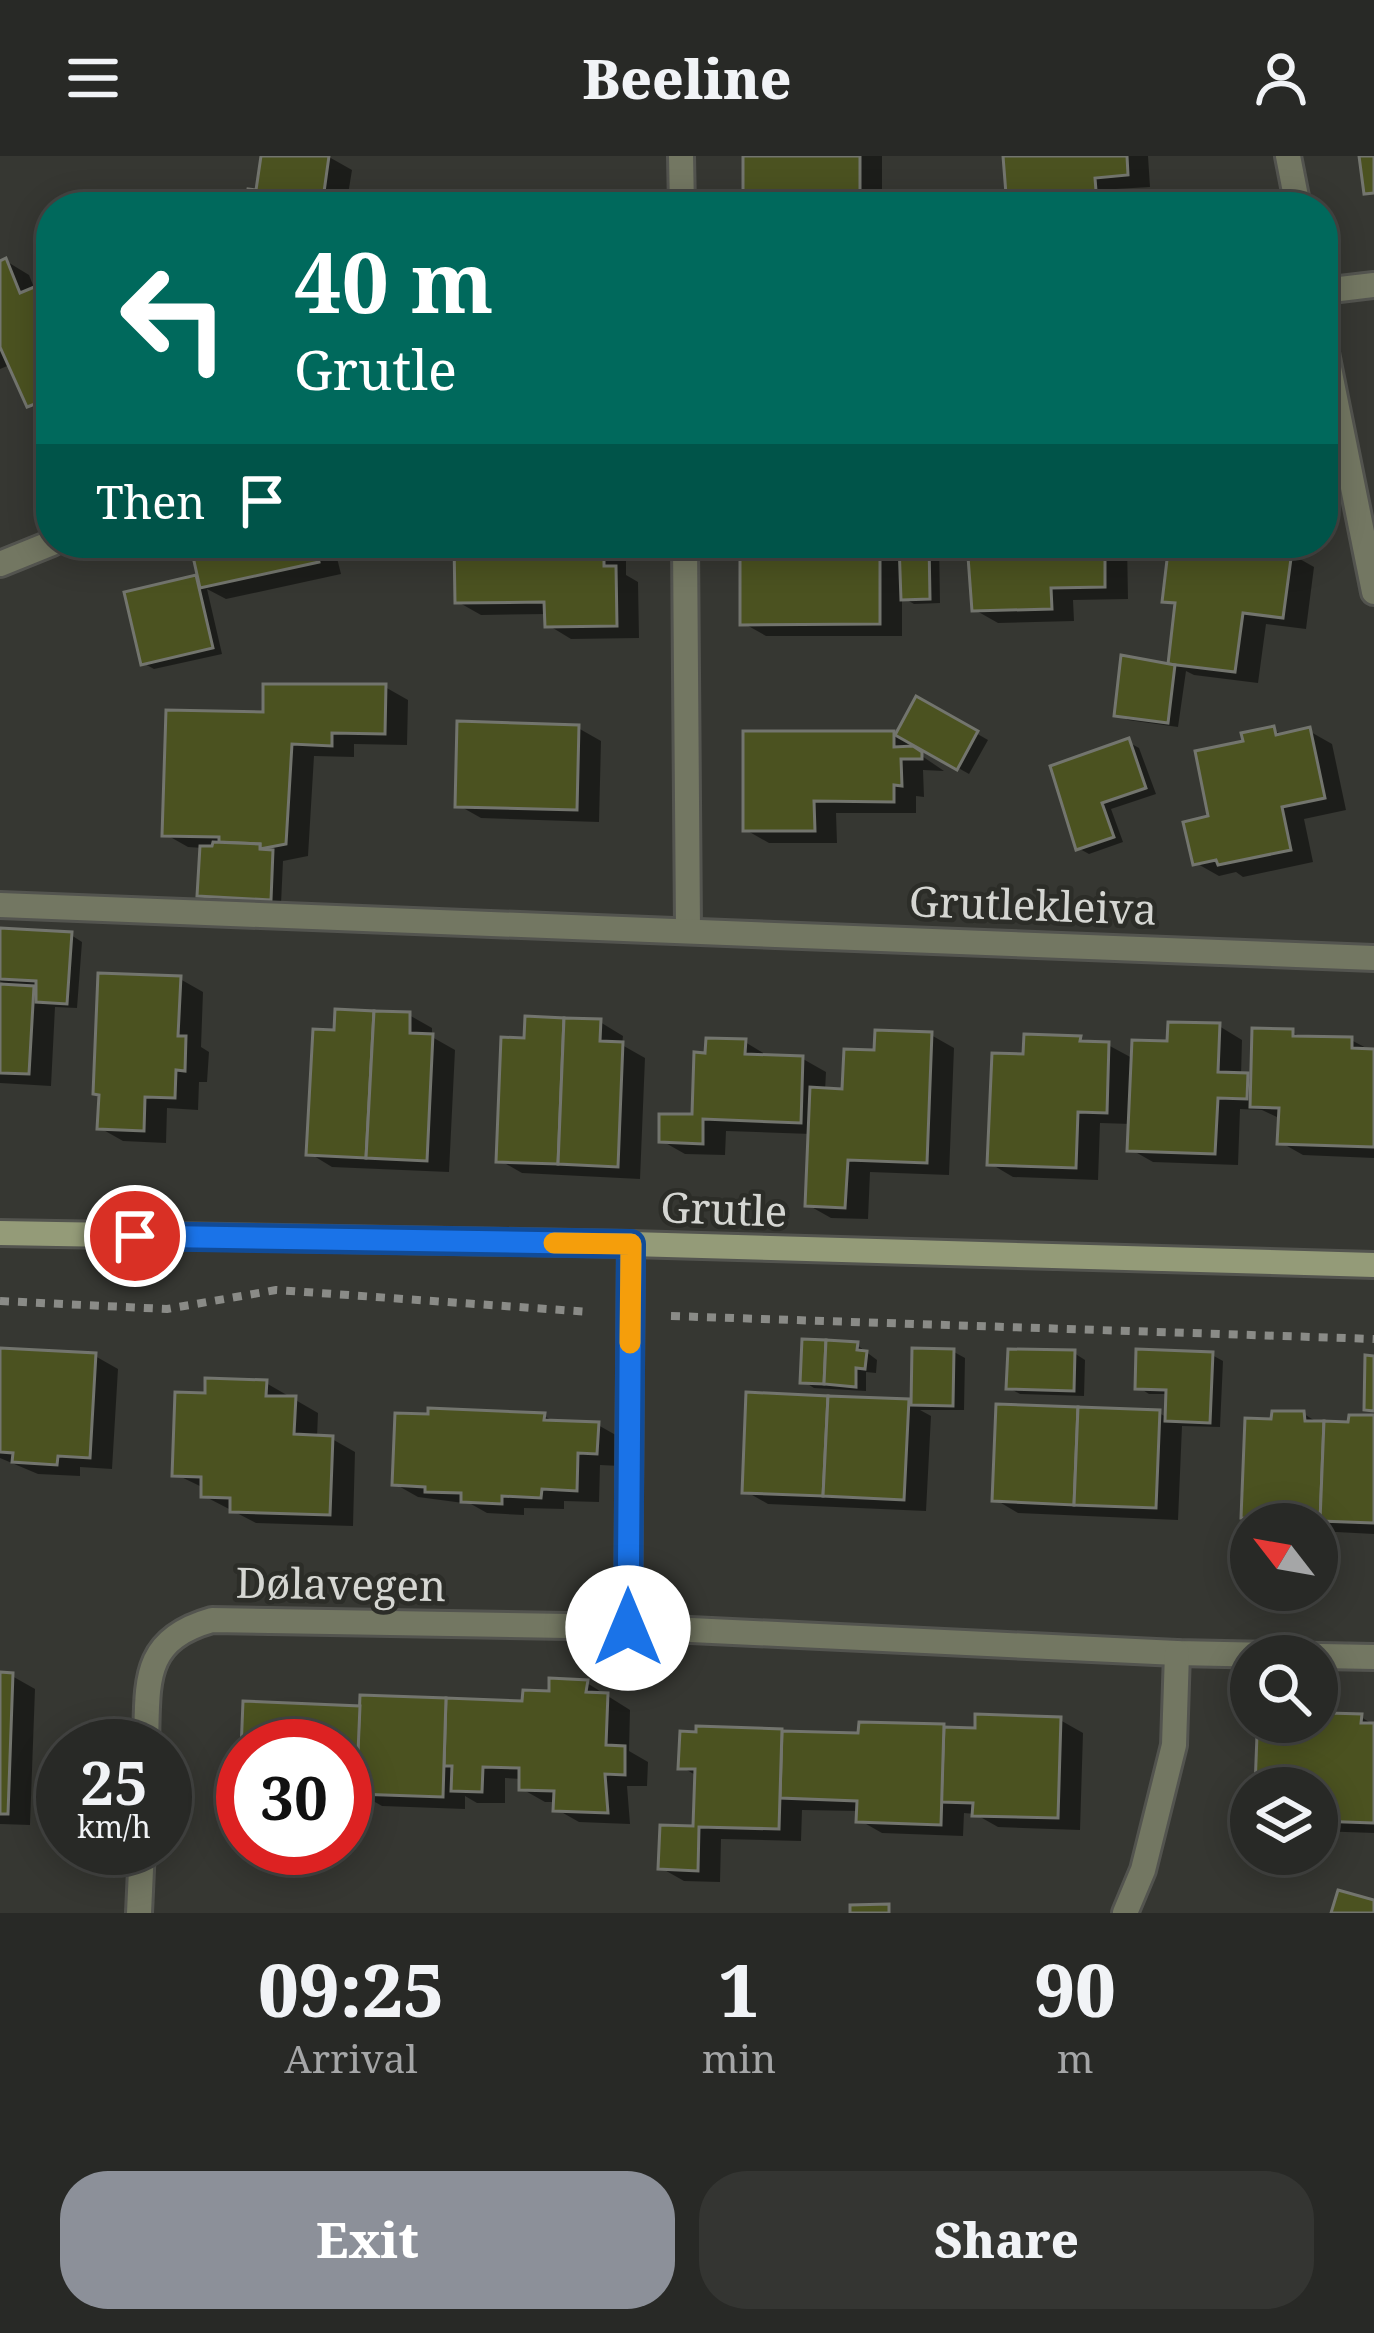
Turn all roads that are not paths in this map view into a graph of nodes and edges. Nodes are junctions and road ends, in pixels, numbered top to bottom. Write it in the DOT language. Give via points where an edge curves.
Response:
graph roads {
  1 [pos="681,156"];
  2 [pos="1288,156"];
  3 [pos="682,192"];
  4 [pos="1295,192"];
  5 [pos="1374,285"];
  6 [pos="1338,289"];
  7 [pos="1338,463"];
  8 [pos="36,549"];
  9 [pos="685,558"];
  10 [pos="0,564"];
  11 [pos="1374,592"];
  12 [pos="0,905"];
  13 [pos="688,929"];
  14 [pos="1374,958"];
  15 [pos="0,1233"];
  16 [pos="631,1244"];
  17 [pos="1374,1265"];
  18 [pos="628,1628"];
  19 [pos="1177,1653"];
  20 [pos="1374,1657"];
  21 [pos="148,1719"];
  22 [pos="141,1875"];
  23 [pos="139,1913"];
  24 [pos="1125,1913"];
  1 -- 3 [label="street"];
  2 -- 4 [label="street"];
  5 -- 6 [label="street"];
  7 -- 11 [label="street"];
  8 -- 10 [label="street"];
  9 -- 13 [label="street"];
  12 -- 13 [label="street, Grutlekleiva"];
  13 -- 14 [label="street, Grutlekleiva"];
  15 -- 16 [label="street, Grutle"];
  16 -- 17 [label="street, Grutle"];
  16 -- 18 [label="street"];
  18 -- 19 [label="street, Dølavegen"];
  18 -- 21 [label="street, Dølavegen" via="212,1620 168,1638 152,1664"];
  19 -- 20 [label="street, Dølavegen"];
  19 -- 24 [label="street" via="1174,1745"];
  22 -- 23 [label="street"];
}
